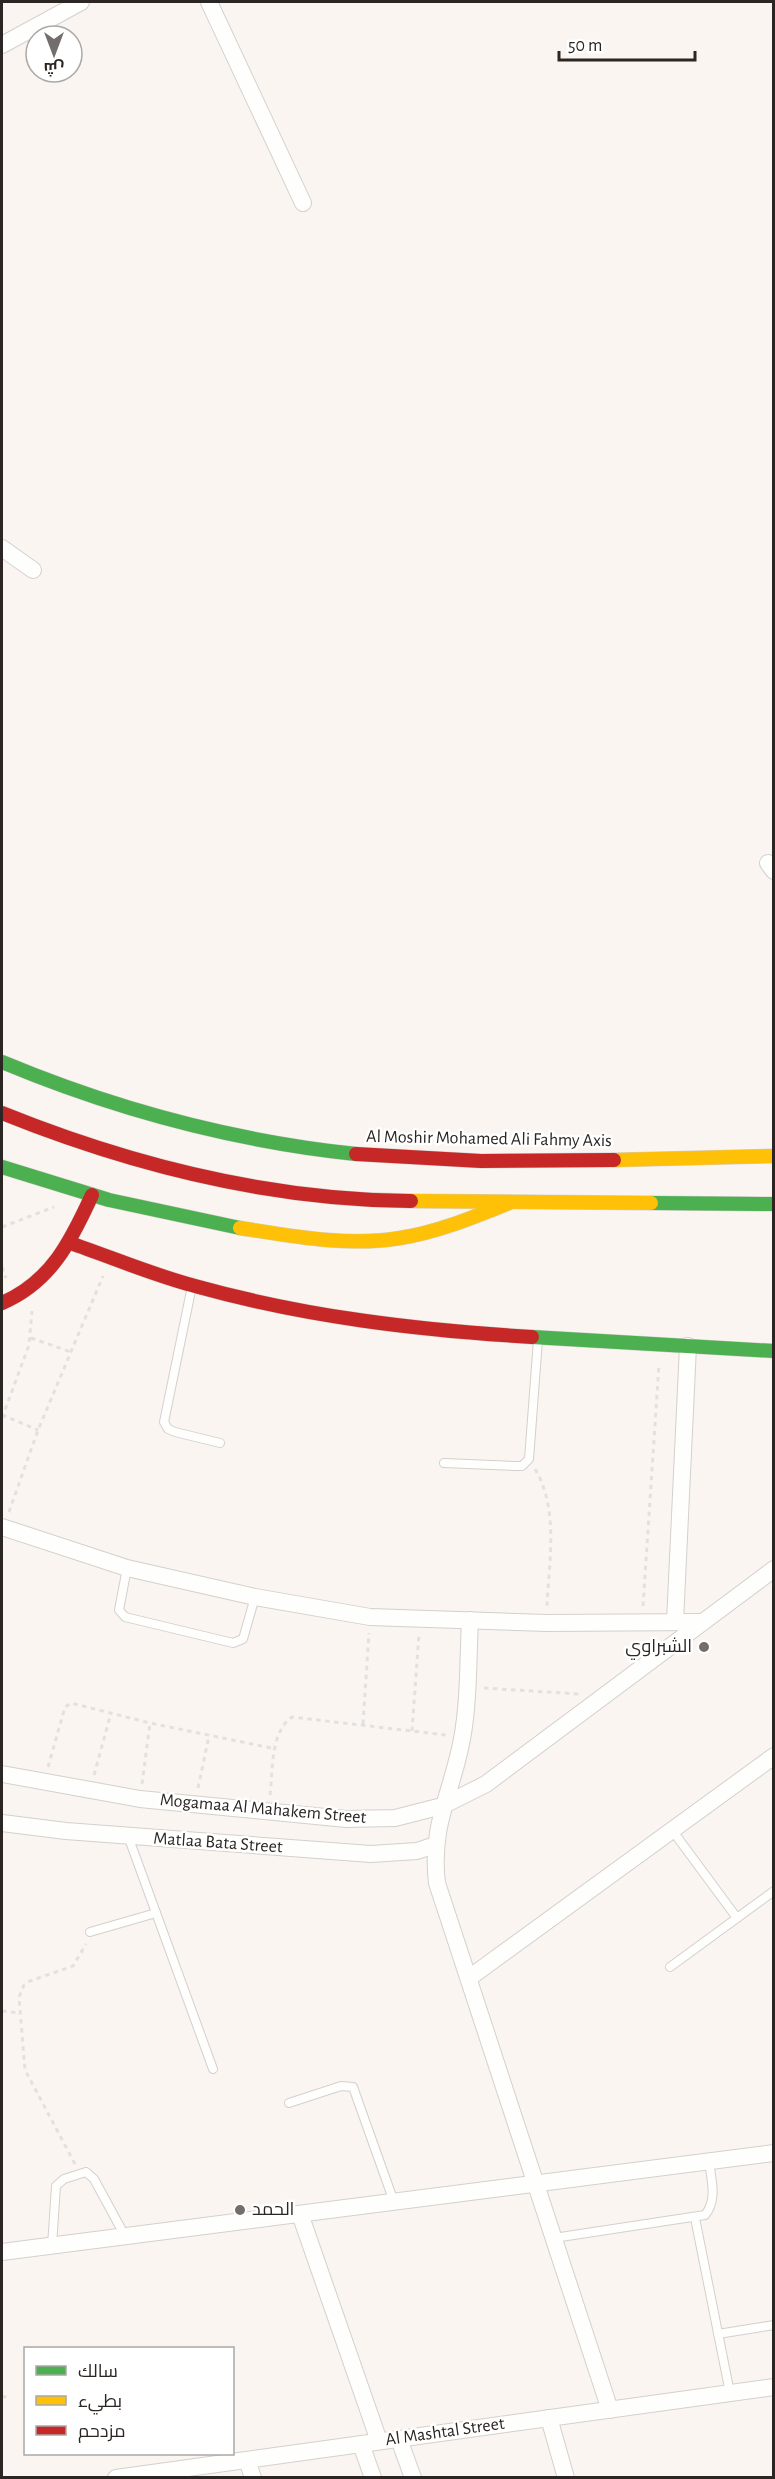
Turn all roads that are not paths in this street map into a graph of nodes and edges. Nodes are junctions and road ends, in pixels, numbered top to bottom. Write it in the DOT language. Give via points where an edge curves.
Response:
graph roads {
  1 [pos="81,2"];
  2 [pos="209,2"];
  3 [pos="2,45"];
  4 [pos="303,203"];
  5 [pos="2,549"];
  6 [pos="33,570"];
  7 [pos="2,1062"];
  8 [pos="2,1113"];
  9 [pos="774,1156"];
  10 [pos="2,1167"];
  11 [pos="92,1195"];
  12 [pos="510,1203"];
  13 [pos="774,1204"];
  14 [pos="70,1243"];
  15 [pos="192,1286"];
  16 [pos="2,1303"];
  17 [pos="538,1336"];
  18 [pos="688,1346"];
  19 [pos="774,1352"];
  20 [pos="220,1443"];
  21 [pos="444,1463"];
  22 [pos="2,1528"];
  23 [pos="128,1568"];
  24 [pos="774,1569"];
  25 [pos="255,1597"];
  26 [pos="470,1620"];
  27 [pos="675,1622"];
  28 [pos="703,1622"];
  29 [pos="774,1756"];
  30 [pos="2,1774"];
  31 [pos="442,1806"];
  32 [pos="2,1823"];
  33 [pos="672,1830"];
  34 [pos="128,1836"];
  35 [pos="435,1845"];
  36 [pos="774,1891"];
  37 [pos="156,1914"];
  38 [pos="738,1918"];
  39 [pos="90,1932"];
  40 [pos="670,1967"];
  41 [pos="469,1978"];
  42 [pos="213,2069"];
  43 [pos="289,2103"];
  44 [pos="774,2153"];
  45 [pos="709,2161"];
  46 [pos="536,2183"];
  47 [pos="394,2202"];
  48 [pos="300,2214"];
  49 [pos="695,2218"];
  50 [pos="125,2236"];
  51 [pos="554,2238"];
  52 [pos="52,2246"];
  53 [pos="2,2252"];
  54 [pos="774,2325"];
  55 [pos="718,2334"];
  56 [pos="774,2387"];
  57 [pos="730,2393"];
  58 [pos="610,2410"];
  59 [pos="549,2418"];
  60 [pos="399,2439"];
  61 [pos="379,2441"];
  62 [pos="361,2444"];
  63 [pos="247,2460"];
  64 [pos="116,2478"];
  65 [pos="253,2478"];
  66 [pos="373,2478"];
  67 [pos="413,2478"];
  68 [pos="566,2478"];
  1 -- 3 [label="street"];
  2 -- 4 [label="street"];
  5 -- 6 [label="street"];
  7 -- 9 [label="main road, Al Moshir Mohamed Ali Fahmy Axis" via="141,1113 304,1149 468,1160"];
  8 -- 12 [label="main road" via="117,1154 267,1188 382,1201"];
  10 -- 11 [label="main road"];
  11 -- 12 [label="main road" via="228,1227 367,1240 394,1239 447,1228"];
  11 -- 14 [label="main road"];
  12 -- 13 [label="main road"];
  14 -- 15 [label="main road"];
  14 -- 16 [label="main road" via="43,1280 26,1293"];
  15 -- 17 [label="main road" via="293,1311 374,1324"];
  15 -- 20 [label="lane" via="164,1422 175,1432"];
  17 -- 18 [label="main road"];
  17 -- 21 [label="lane" via="529,1459 522,1466"];
  18 -- 19 [label="main road"];
  18 -- 27 [label="street"];
  22 -- 23 [label="street"];
  23 -- 25 [label="street"];
  23 -- 25 [label="lane" via="119,1610 125,1617 233,1643 243,1639"];
  24 -- 28 [label="street, Mogamaa Al Mahakem Street"];
  25 -- 26 [label="street" via="370,1617"];
  26 -- 27 [label="street"];
  26 -- 31 [label="street" via="462,1737"];
  27 -- 28 [label="street"];
  28 -- 31 [label="street, Mogamaa Al Mahakem Street" via="486,1784"];
  29 -- 33 [label="street"];
  30 -- 31 [label="street, Mogamaa Al Mahakem Street" via="140,1799 346,1819 395,1818"];
  31 -- 35 [label="street"];
  32 -- 34 [label="street, Matlaa Bata Street"];
  33 -- 38 [label="lane"];
  33 -- 41 [label="street"];
  34 -- 35 [label="street, Matlaa Bata Street" via="371,1854 417,1851"];
  34 -- 37 [label="lane"];
  35 -- 41 [label="street" via="437,1883"];
  36 -- 38 [label="lane"];
  37 -- 39 [label="lane"];
  37 -- 42 [label="lane"];
  38 -- 40 [label="lane"];
  41 -- 46 [label="street"];
  43 -- 47 [label="lane" via="341,2085 353,2087"];
  44 -- 45 [label="street"];
  45 -- 46 [label="street"];
  45 -- 49 [label="lane" via="712,2206 705,2215"];
  46 -- 47 [label="street"];
  46 -- 51 [label="street"];
  47 -- 48 [label="street"];
  48 -- 50 [label="street"];
  48 -- 61 [label="street"];
  49 -- 51 [label="lane"];
  49 -- 55 [label="lane"];
  50 -- 52 [label="street"];
  50 -- 52 [label="lane" via="94,2178 80,2173 56,2186"];
  51 -- 58 [label="street"];
  52 -- 53 [label="street"];
  54 -- 55 [label="lane"];
  55 -- 57 [label="lane"];
  56 -- 57 [label="street, Al Mashtal Street"];
  57 -- 58 [label="street, Al Mashtal Street"];
  58 -- 59 [label="street, Al Mashtal Street"];
  59 -- 60 [label="street, Al Mashtal Street"];
  59 -- 68 [label="street"];
  60 -- 61 [label="street, Al Mashtal Street"];
  60 -- 67 [label="street"];
  61 -- 62 [label="street, Al Mashtal Street"];
  62 -- 63 [label="street, Al Mashtal Street"];
  62 -- 66 [label="street"];
  63 -- 64 [label="street, Al Mashtal Street"];
  63 -- 65 [label="street"];
}
